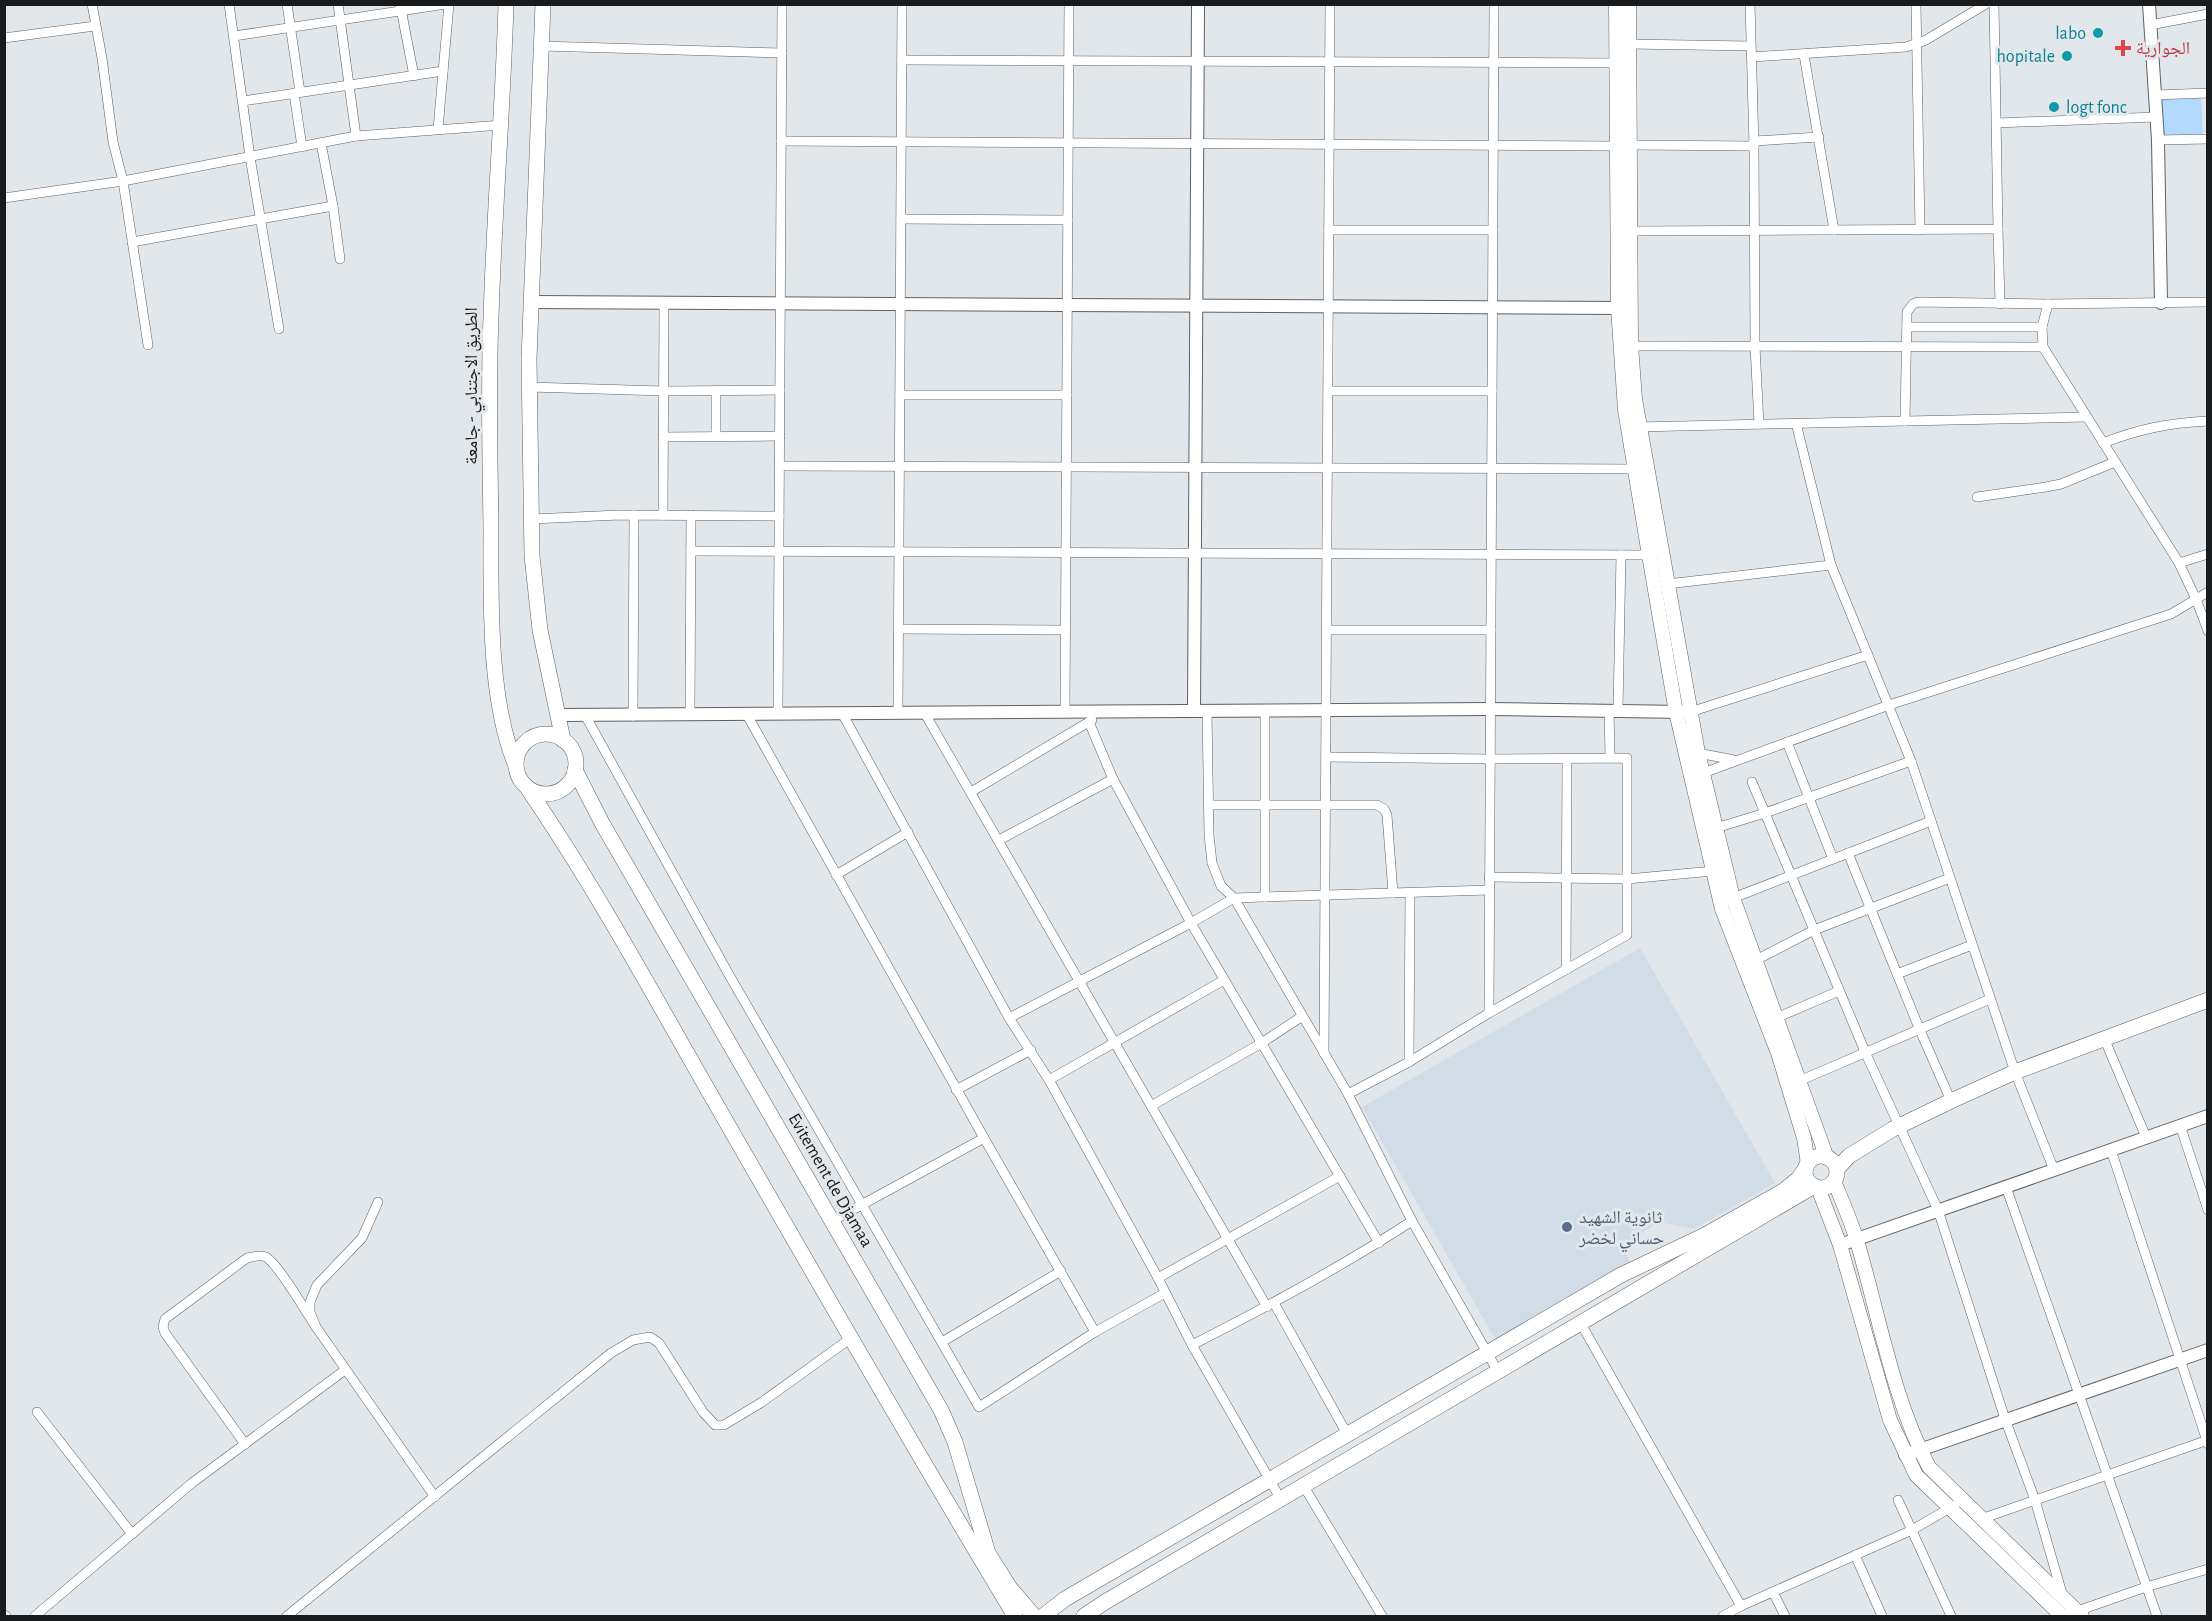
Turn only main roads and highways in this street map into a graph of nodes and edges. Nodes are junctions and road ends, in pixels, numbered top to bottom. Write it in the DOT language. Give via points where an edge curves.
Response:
graph roads {
  1 [pos="506,4"];
  2 [pos="543,4"];
  3 [pos="1616,4"];
  4 [pos="1629,4"];
  5 [pos="1625,308"];
  6 [pos="1634,427"];
  7 [pos="1683,712"];
  8 [pos="563,740"];
  9 [pos="516,766"];
  10 [pos="575,770"];
  11 [pos="1696,774"];
  12 [pos="528,789"];
  13 [pos="2206,1005"];
  14 [pos="1807,1166"];
  15 [pos="1832,1167"];
  16 [pos="1816,1187"];
  17 [pos="1906,1413"];
  18 [pos="1890,1420"];
  19 [pos="2071,1615"];
  20 [pos="1015,1617"];
  21 [pos="1034,1617"];
  22 [pos="1043,1617"];
  23 [pos="1084,1617"];
  1 -- 9 [label="main road, الطريق الاجتنابي - جامعة" via="490,333 492,596 502,723"];
  2 -- 8 [label="main road" via="529,387 532,556 540,630"];
  3 -- 5 [label="main road" via="1616,146"];
  4 -- 5 [label="main road" via="1631,231"];
  5 -- 6 [label="main road" via="1626,346 1635,399"];
  6 -- 7 [label="main road" via="1668,584"];
  6 -- 7 [label="main road" via="1635,469 1649,555"];
  7 -- 11 [label="main road"];
  7 -- 11 [label="main road" via="1698,753"];
  8 -- 9 [label="main road" via="553,735 531,738 517,755"];
  8 -- 10 [label="main road" via="571,748"];
  9 -- 12 [label="main road" via="519,779"];
  10 -- 12 [label="main road" via="571,781 551,794"];
  10 -- 21 [label="main road, Evitement de Djamaa" via="933,1395 949,1426 992,1561"];
  11 -- 14 [label="main road" via="1722,909 1778,1053 1804,1138"];
  11 -- 15 [label="main road" via="1716,828 1754,961"];
  12 -- 20 [label="main road" via="597,898"];
  13 -- 15 [label="main road" via="2015,1072 1849,1146"];
  14 -- 15 [label="main road" via="1814,1158"];
  14 -- 16 [label="main road" via="1807,1179"];
  14 -- 22 [label="main road" via="1793,1184 1764,1202 1627,1272 1065,1599"];
  15 -- 16 [label="main road" via="1830,1186"];
  15 -- 17 [label="main road" via="1857,1239"];
  16 -- 18 [label="main road" via="1840,1245"];
  16 -- 23 [label="main road" via="1497,1370"];
  17 -- 18 [label="main road"];
  17 -- 19 [label="main road" via="1929,1467 2064,1600"];
  18 -- 19 [label="main road" via="1916,1475 1949,1509"];
}
